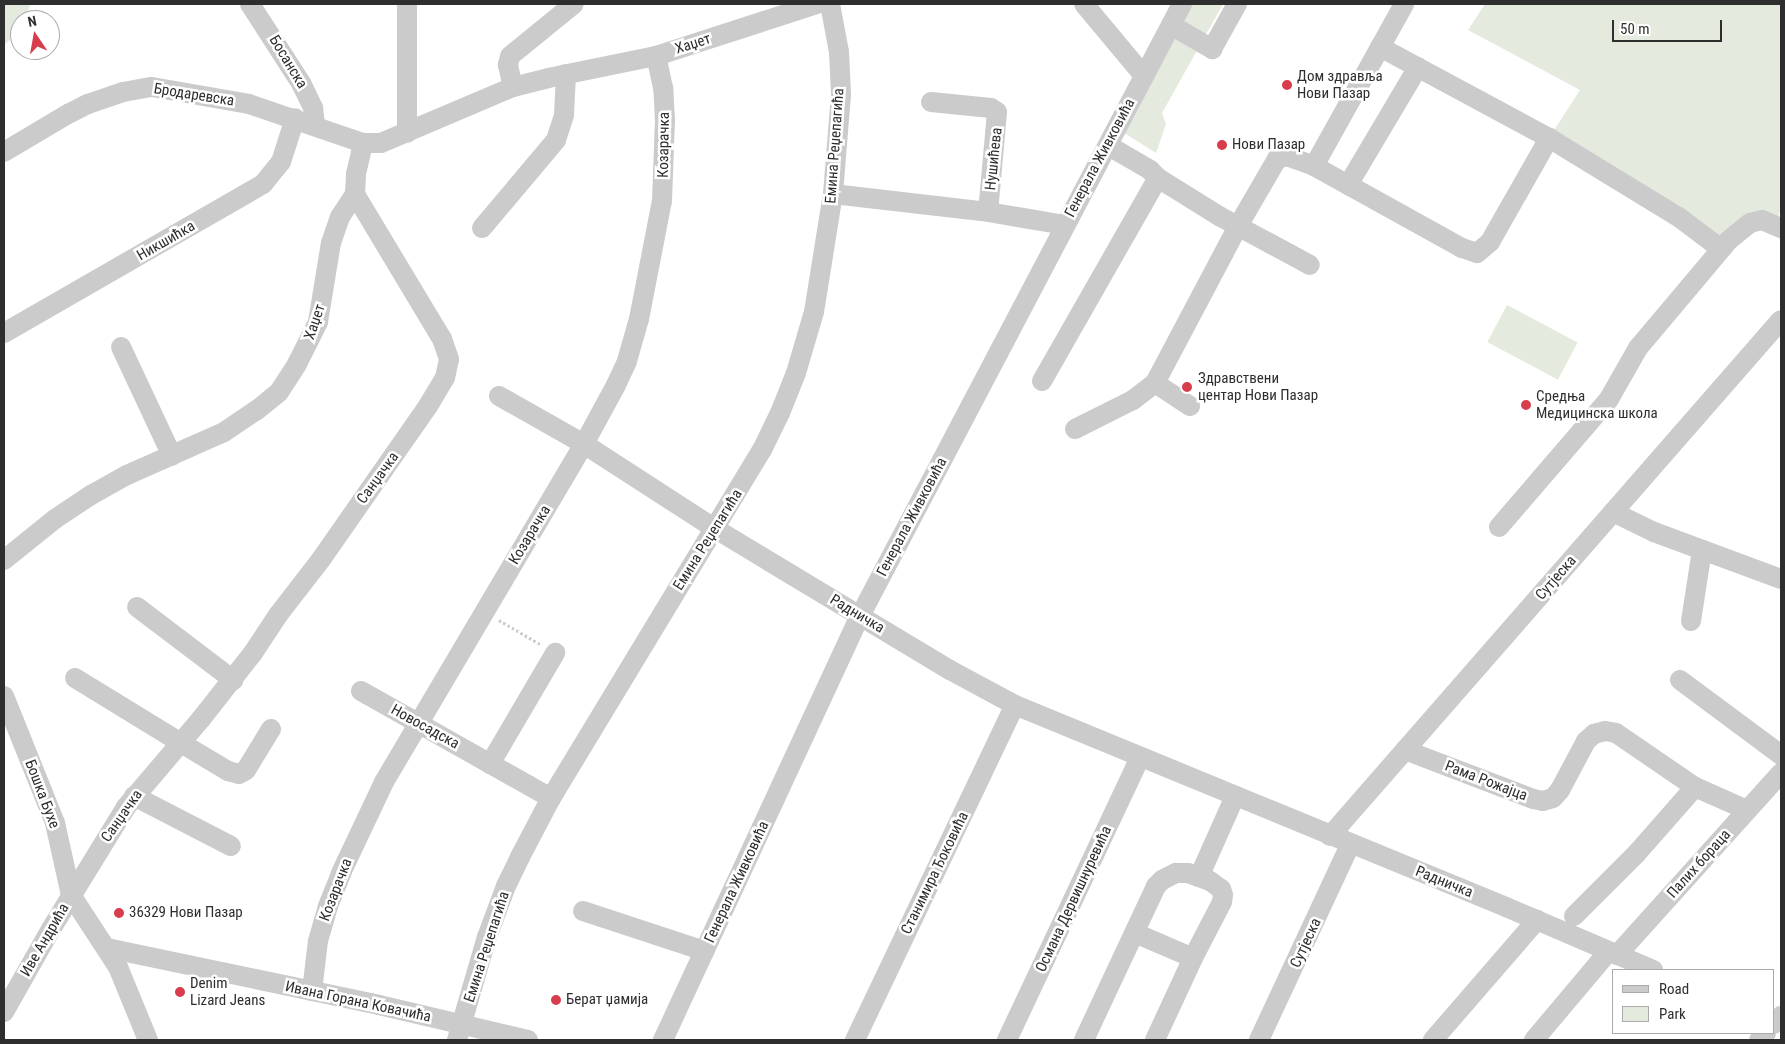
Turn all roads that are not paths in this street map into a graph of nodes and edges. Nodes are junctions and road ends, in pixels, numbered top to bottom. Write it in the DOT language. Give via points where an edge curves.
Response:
graph roads {
  1 [pos="250,4"];
  2 [pos="407,4"];
  3 [pos="574,4"];
  4 [pos="817,4"];
  5 [pos="830,4"];
  6 [pos="1084,4"];
  7 [pos="1182,4"];
  8 [pos="1236,4"];
  9 [pos="1404,4"];
  10 [pos="1171,26"];
  11 [pos="1380,47"];
  12 [pos="656,56"];
  13 [pos="1418,67"];
  14 [pos="566,74"];
  15 [pos="1144,76"];
  16 [pos="514,87"];
  17 [pos="931,102"];
  18 [pos="296,118"];
  19 [pos="315,125"];
  20 [pos="407,133"];
  21 [pos="1549,138"];
  22 [pos="363,143"];
  23 [pos="1109,146"];
  24 [pos="4,152"];
  25 [pos="1314,166"];
  26 [pos="1158,178"];
  27 [pos="1348,185"];
  28 [pos="355,194"];
  29 [pos="833,194"];
  30 [pos="988,212"];
  31 [pos="1065,225"];
  32 [pos="1238,226"];
  33 [pos="482,228"];
  34 [pos="1781,228"];
  35 [pos="1721,249"];
  36 [pos="1310,265"];
  37 [pos="1781,320"];
  38 [pos="4,333"];
  39 [pos="121,347"];
  40 [pos="1042,380"];
  41 [pos="1155,383"];
  42 [pos="499,396"];
  43 [pos="1190,406"];
  44 [pos="1075,429"];
  45 [pos="584,444"];
  46 [pos="172,456"];
  47 [pos="1613,512"];
  48 [pos="1499,527"];
  49 [pos="714,528"];
  50 [pos="1702,550"];
  51 [pos="4,560"];
  52 [pos="1781,578"];
  53 [pos="138,607"];
  54 [pos="860,616"];
  55 [pos="1690,622"];
  56 [pos="555,653"];
  57 [pos="75,678"];
  58 [pos="233,680"];
  59 [pos="1680,680"];
  60 [pos="361,691"];
  61 [pos="4,696"];
  62 [pos="1015,705"];
  63 [pos="420,724"];
  64 [pos="271,729"];
  65 [pos="180,743"];
  66 [pos="1405,750"];
  67 [pos="1781,756"];
  68 [pos="1140,757"];
  69 [pos="490,764"];
  70 [pos="1781,773"];
  71 [pos="1695,787"];
  72 [pos="134,796"];
  73 [pos="1235,796"];
  74 [pos="551,798"];
  75 [pos="1748,810"];
  76 [pos="1330,836"];
  77 [pos="1350,844"];
  78 [pos="231,846"];
  79 [pos="1199,877"];
  80 [pos="72,895"];
  81 [pos="583,911"];
  82 [pos="1574,916"];
  83 [pos="1537,920"];
  84 [pos="1135,933"];
  85 [pos="107,948"];
  86 [pos="704,951"];
  87 [pos="1612,954"];
  88 [pos="1193,958"];
  89 [pos="1650,969"];
  90 [pos="312,991"];
  91 [pos="4,1012"];
  92 [pos="460,1033"];
  93 [pos="151,1040"];
  94 [pos="528,1040"];
  95 [pos="663,1040"];
  96 [pos="855,1040"];
  97 [pos="1007,1040"];
  98 [pos="1084,1040"];
  99 [pos="1155,1040"];
  100 [pos="1259,1040"];
  101 [pos="1433,1040"];
  102 [pos="1534,1040"];
  1 -- 19 [label="street, Босанска" via="301,83 313,108"];
  2 -- 20 [label="street"];
  3 -- 16 [label="street" via="510,56 508,65"];
  4 -- 12 [label="street, Хаџет"];
  5 -- 29 [label="street, Емина Реџепагића" via="841,94"];
  6 -- 15 [label="street"];
  7 -- 10 [label="street, Генерала Живковића"];
  8 -- 10 [label="street" via="1212,49"];
  9 -- 11 [label="street"];
  10 -- 15 [label="street, Генерала Живковића"];
  11 -- 13 [label="street"];
  11 -- 25 [label="street"];
  12 -- 14 [label="street, Хаџет"];
  12 -- 45 [label="street, Козарачка" via="663,88 666,140 662,201 655,240 639,319 626,361"];
  13 -- 21 [label="street"];
  13 -- 27 [label="street"];
  14 -- 16 [label="street, Хаџет"];
  14 -- 33 [label="street" via="564,115 556,140"];
  15 -- 23 [label="street, Генерала Живковића"];
  16 -- 20 [label="street, Хаџет"];
  17 -- 30 [label="street, Нушићева" via="991,108 997,112"];
  18 -- 19 [label="street, Бродаревска"];
  18 -- 24 [label="street, Бродаревска" via="250,104 166,88 140,88 68,114"];
  18 -- 38 [label="street, Никшићка" via="281,162 263,184"];
  19 -- 22 [label="street, Бродаревска"];
  20 -- 22 [label="street, Хаџет" via="381,143"];
  21 -- 27 [label="street" via="1490,242 1477,253 1462,248"];
  21 -- 35 [label="street" via="1680,218"];
  22 -- 28 [label="street, Хаџет"];
  23 -- 26 [label="street"];
  23 -- 31 [label="street, Генерала Живковића"];
  25 -- 27 [label="street"];
  25 -- 32 [label="street" via="1287,156 1277,160"];
  26 -- 32 [label="street"];
  26 -- 40 [label="street"];
  28 -- 46 [label="street, Хаџет" via="340,217 331,243 318,322 279,392 224,432"];
  28 -- 58 [label="street, Санџачка" via="442,339 449,359 448,371 423,414"];
  29 -- 30 [label="street, Нушићева"];
  29 -- 49 [label="street, Емина Реџепагића" via="814,312 796,373 762,450"];
  30 -- 31 [label="street, Нушићева"];
  31 -- 54 [label="street, Генерала Живковића"];
  32 -- 36 [label="street"];
  32 -- 41 [label="street"];
  34 -- 35 [label="street" via="1762,220 1750,223"];
  35 -- 48 [label="street" via="1638,348 1610,399"];
  37 -- 47 [label="street, Сутјеска"];
  39 -- 46 [label="street"];
  41 -- 43 [label="street"];
  41 -- 44 [label="street" via="1133,400"];
  42 -- 45 [label="street, Радничка"];
  45 -- 49 [label="street, Радничка"];
  45 -- 63 [label="street, Козарачка"];
  46 -- 51 [label="street, Хаџет" via="91,495"];
  47 -- 50 [label="street"];
  47 -- 66 [label="street, Сутјеска"];
  49 -- 54 [label="street, Радничка"];
  49 -- 74 [label="street, Емина Реџепагића"];
  50 -- 52 [label="street"];
  50 -- 55 [label="street"];
  53 -- 58 [label="street"];
  54 -- 62 [label="street, Радничка"];
  54 -- 86 [label="street, Генерала Живковића"];
  56 -- 69 [label="street"];
  57 -- 65 [label="street"];
  58 -- 65 [label="street, Санџачка"];
  59 -- 67 [label="street"];
  60 -- 63 [label="street, Новосадска"];
  61 -- 80 [label="street, Бошка Бухе" via="55,823"];
  62 -- 68 [label="street, Радничка"];
  62 -- 96 [label="street, Станимира Ђоковића"];
  63 -- 69 [label="street, Новосадска"];
  63 -- 90 [label="street, Козарачка" via="384,782 341,872 318,940"];
  64 -- 65 [label="street" via="246,770 239,774"];
  65 -- 72 [label="street, Санџачка"];
  66 -- 71 [label="street, Рама Рожајца" via="1543,801 1553,798 1560,790 1586,741 1605,730 1616,734"];
  66 -- 76 [label="street, Сутјеска"];
  68 -- 73 [label="street, Радничка"];
  68 -- 97 [label="street, Османа Дервишнуревића"];
  69 -- 74 [label="street, Новосадска"];
  70 -- 75 [label="street, Палих бораца"];
  71 -- 75 [label="street, Рама Рожајца"];
  71 -- 82 [label="street" via="1637,853"];
  72 -- 78 [label="street"];
  72 -- 80 [label="street, Санџачка"];
  73 -- 76 [label="street, Радничка"];
  73 -- 79 [label="street"];
  74 -- 92 [label="street, Емина Реџепагића" via="501,898"];
  75 -- 87 [label="street, Палих бораца"];
  76 -- 77 [label="street, Радничка"];
  77 -- 83 [label="street, Радничка"];
  77 -- 100 [label="street, Сутјеска"];
  79 -- 84 [label="street" via="1182,872 1162,880 1153,892"];
  79 -- 88 [label="street" via="1215,885 1223,895"];
  80 -- 85 [label="street"];
  80 -- 91 [label="street, Иве Андрића"];
  81 -- 86 [label="street"];
  83 -- 87 [label="street, Радничка"];
  83 -- 101 [label="street"];
  84 -- 88 [label="street"];
  84 -- 98 [label="street"];
  85 -- 90 [label="street, Ивана Горана Ковачића"];
  85 -- 93 [label="street"];
  86 -- 95 [label="street, Генерала Живковића"];
  87 -- 89 [label="street, Радничка"];
  87 -- 102 [label="street, Палих бораца"];
  88 -- 99 [label="street"];
  90 -- 92 [label="street, Ивана Горана Ковачића"];
  92 -- 94 [label="street"];
}
